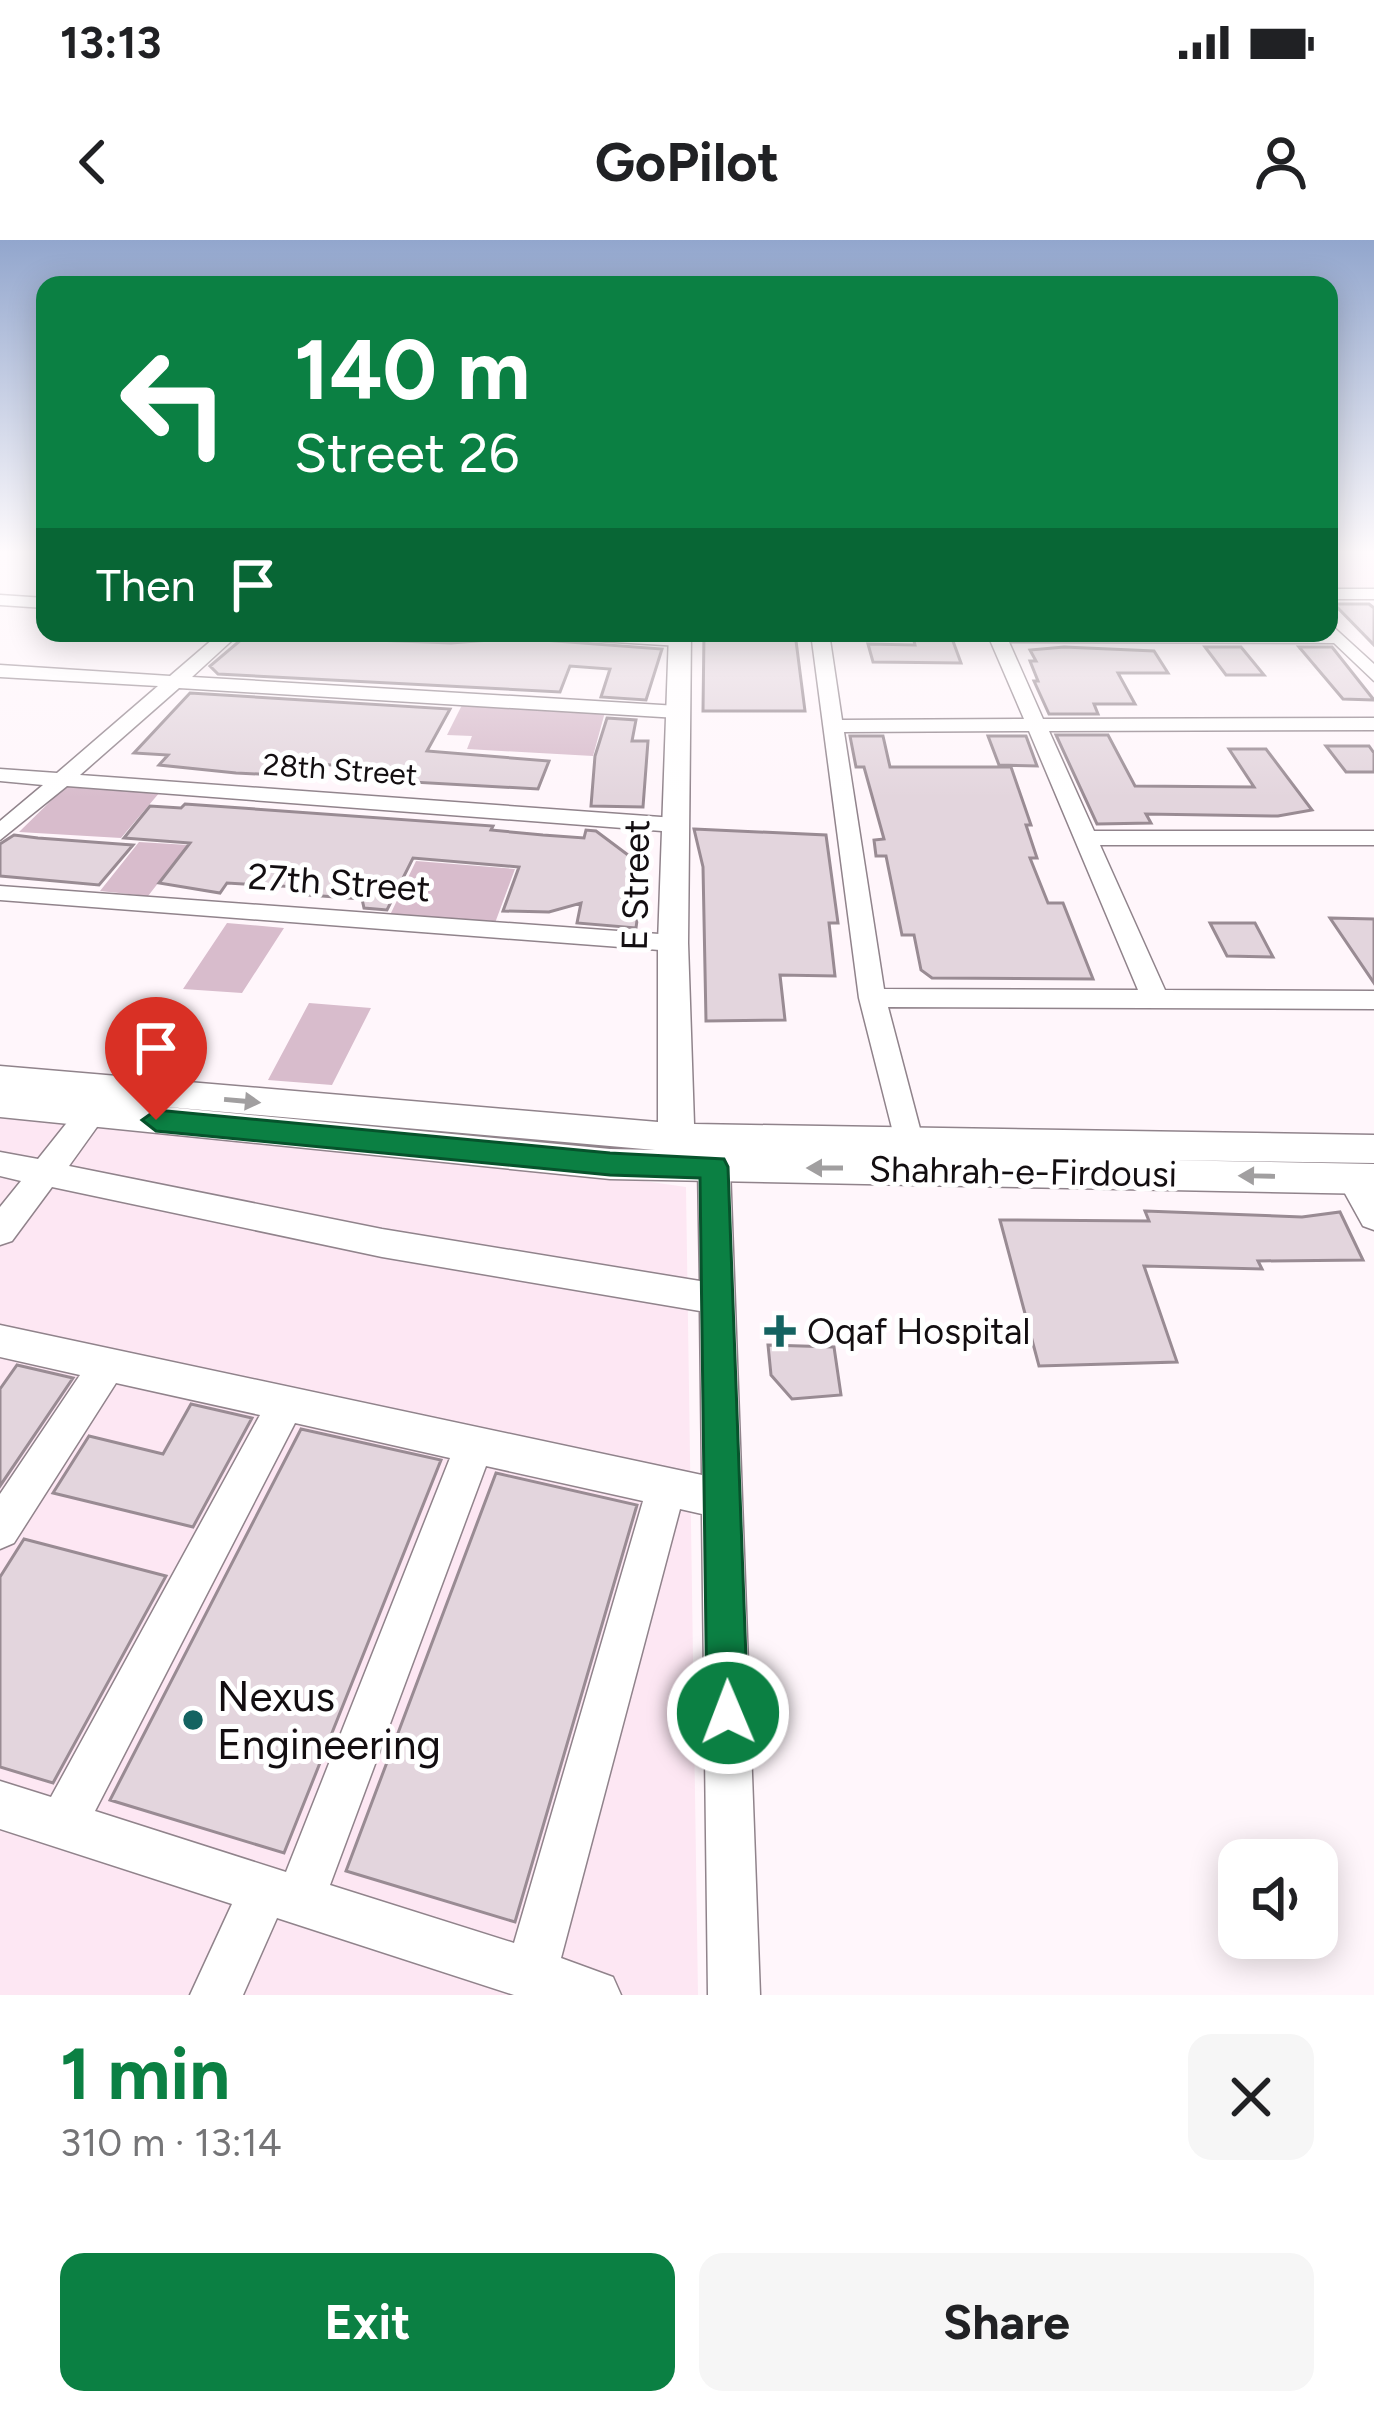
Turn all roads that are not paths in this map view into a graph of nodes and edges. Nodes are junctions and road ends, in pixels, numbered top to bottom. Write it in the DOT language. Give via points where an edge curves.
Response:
graph roads {
  1 [pos="1338,638"];
  2 [pos="221,642"];
  3 [pos="680,642"];
  4 [pos="821,642"];
  5 [pos="999,642"];
  6 [pos="0,671"];
  7 [pos="1374,675"];
  8 [pos="177,683"];
  9 [pos="678,712"];
  10 [pos="1374,724"];
  11 [pos="1038,725"];
  12 [pos="835,726"];
  13 [pos="0,775"];
  14 [pos="61,779"];
  15 [pos="675,825"];
  16 [pos="0,833"];
  17 [pos="1087,838"];
  18 [pos="1374,838"];
  19 [pos="0,893"];
  20 [pos="673,943"];
  21 [pos="872,998"];
  22 [pos="1156,1000"];
  23 [pos="1374,1000"];
  24 [pos="0,1079"];
  25 [pos="0,1105"];
  26 [pos="92,1113"];
  27 [pos="908,1140"];
  28 [pos="674,1152"];
  29 [pos="1369,1161"];
  30 [pos="0,1164"];
  31 [pos="714,1167"];
  32 [pos="45,1173"];
  33 [pos="1374,1217"];
  34 [pos="0,1231"];
  35 [pos="717,1299"];
  36 [pos="0,1341"];
  37 [pos="108,1364"];
  38 [pos="287,1401"];
  39 [pos="475,1444"];
  40 [pos="667,1486"];
  41 [pos="724,1499"];
  42 [pos="0,1529"];
  43 [pos="0,1805"];
  44 [pos="62,1826"];
  45 [pos="282,1895"];
  46 [pos="531,1975"];
  47 [pos="216,1995"];
  48 [pos="595,1995"];
  49 [pos="734,1995"];
  1 -- 7 [label="street"];
  2 -- 8 [label="street"];
  3 -- 9 [label="main road, E Street"];
  4 -- 12 [label="street"];
  5 -- 11 [label="street"];
  6 -- 8 [label="street"];
  8 -- 9 [label="street"];
  8 -- 14 [label="street"];
  9 -- 15 [label="main road, E Street"];
  10 -- 11 [label="street"];
  11 -- 12 [label="street"];
  11 -- 17 [label="street"];
  12 -- 21 [label="street"];
  13 -- 14 [label="street, 28th Street"];
  14 -- 15 [label="street, 28th Street"];
  14 -- 16 [label="street"];
  15 -- 20 [label="main road, E Street"];
  17 -- 18 [label="street"];
  17 -- 22 [label="street"];
  19 -- 20 [label="street, 27th Street"];
  20 -- 28 [label="main road, E Street"];
  21 -- 22 [label="street"];
  21 -- 27 [label="street"];
  22 -- 23 [label="street"];
  24 -- 28 [label="main road, one-way"];
  25 -- 26 [label="main road"];
  26 -- 28 [label="main road" via="610,1164"];
  26 -- 32 [label="street"];
  27 -- 28 [label="main road"];
  27 -- 29 [label="main road"];
  28 -- 31 [label="main road, Shahrah-e-Firdousi"];
  29 -- 31 [label="main road, Shahrah-e-Firdousi, one-way"];
  29 -- 33 [label="street"];
  30 -- 32 [label="street"];
  31 -- 35 [label="street"];
  32 -- 34 [label="street"];
  32 -- 35 [label="street" via="382,1243"];
  35 -- 41 [label="street"];
  36 -- 37 [label="street"];
  37 -- 38 [label="street"];
  37 -- 42 [label="street"];
  38 -- 39 [label="street"];
  38 -- 44 [label="street"];
  39 -- 40 [label="street"];
  39 -- 45 [label="street"];
  40 -- 41 [label="street"];
  40 -- 46 [label="street"];
  41 -- 49 [label="street"];
  43 -- 44 [label="street"];
  44 -- 45 [label="street"];
  45 -- 46 [label="street"];
  45 -- 47 [label="street"];
  46 -- 48 [label="street"];
}
